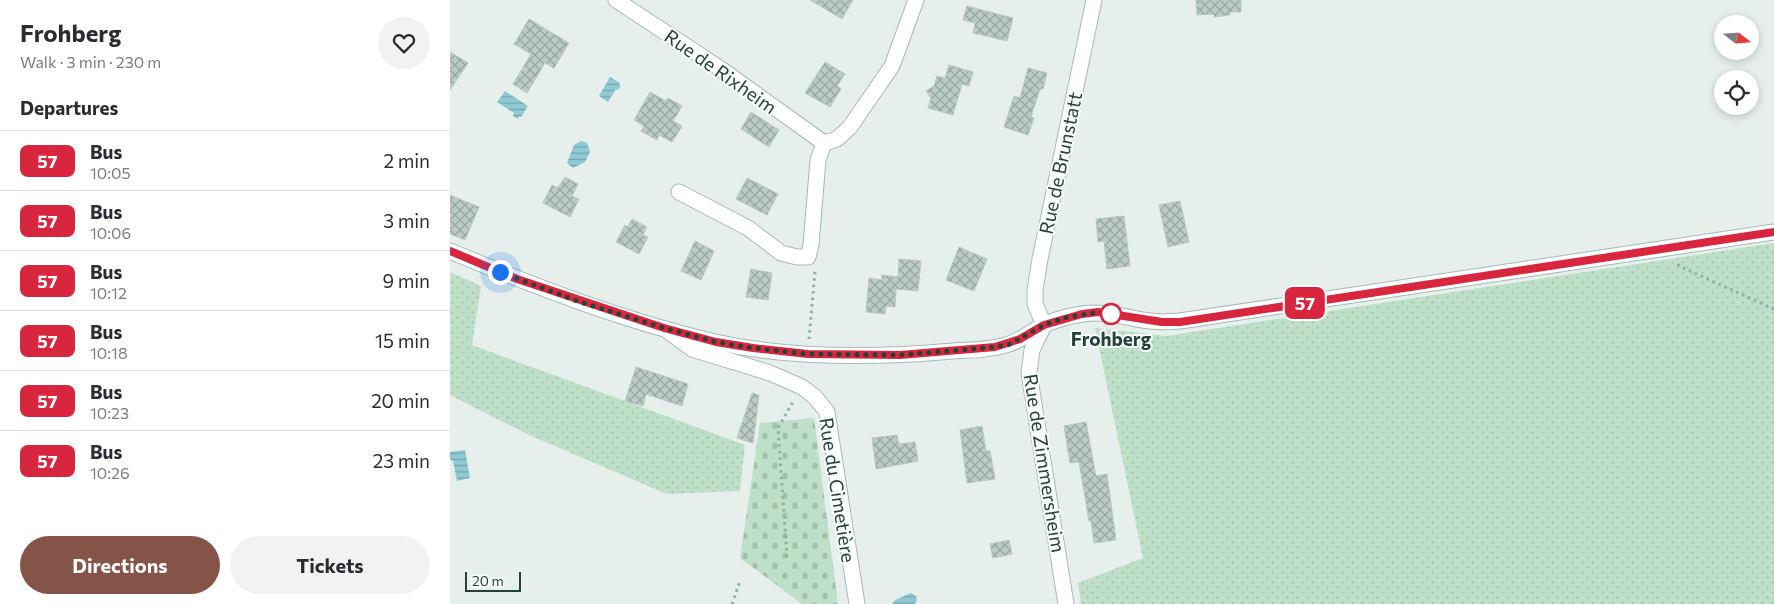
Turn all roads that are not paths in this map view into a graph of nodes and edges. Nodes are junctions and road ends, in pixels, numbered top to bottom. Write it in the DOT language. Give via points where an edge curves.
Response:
graph roads {
  1 [pos="616,0"];
  2 [pos="916,0"];
  3 [pos="1094,0"];
  4 [pos="824,144"];
  5 [pos="679,192"];
  6 [pos="1774,232"];
  7 [pos="450,251"];
  8 [pos="1044,325"];
  9 [pos="664,328"];
  10 [pos="856,604"];
  11 [pos="1066,604"];
  1 -- 4 [label="main road, Rue de Rixheim" via="721,69"];
  2 -- 4 [label="main road" via="892,66 850,127 837,139"];
  3 -- 8 [label="main road, Rue de Brunstatt" via="1036,282 1035,304"];
  4 -- 5 [label="main road" via="818,160 812,245 802,257 781,253 748,228"];
  6 -- 8 [label="main road" via="1180,322 1098,312"];
  7 -- 9 [label="main road" via="517,279"];
  8 -- 9 [label="main road" via="1020,339 995,347 900,355 789,352 716,342"];
  8 -- 11 [label="main road, Rue de Zimmersheim" via="1032,350 1029,373"];
  9 -- 10 [label="main road, Rue du Cimetière" via="692,349 770,373 802,387 827,412"];
}
